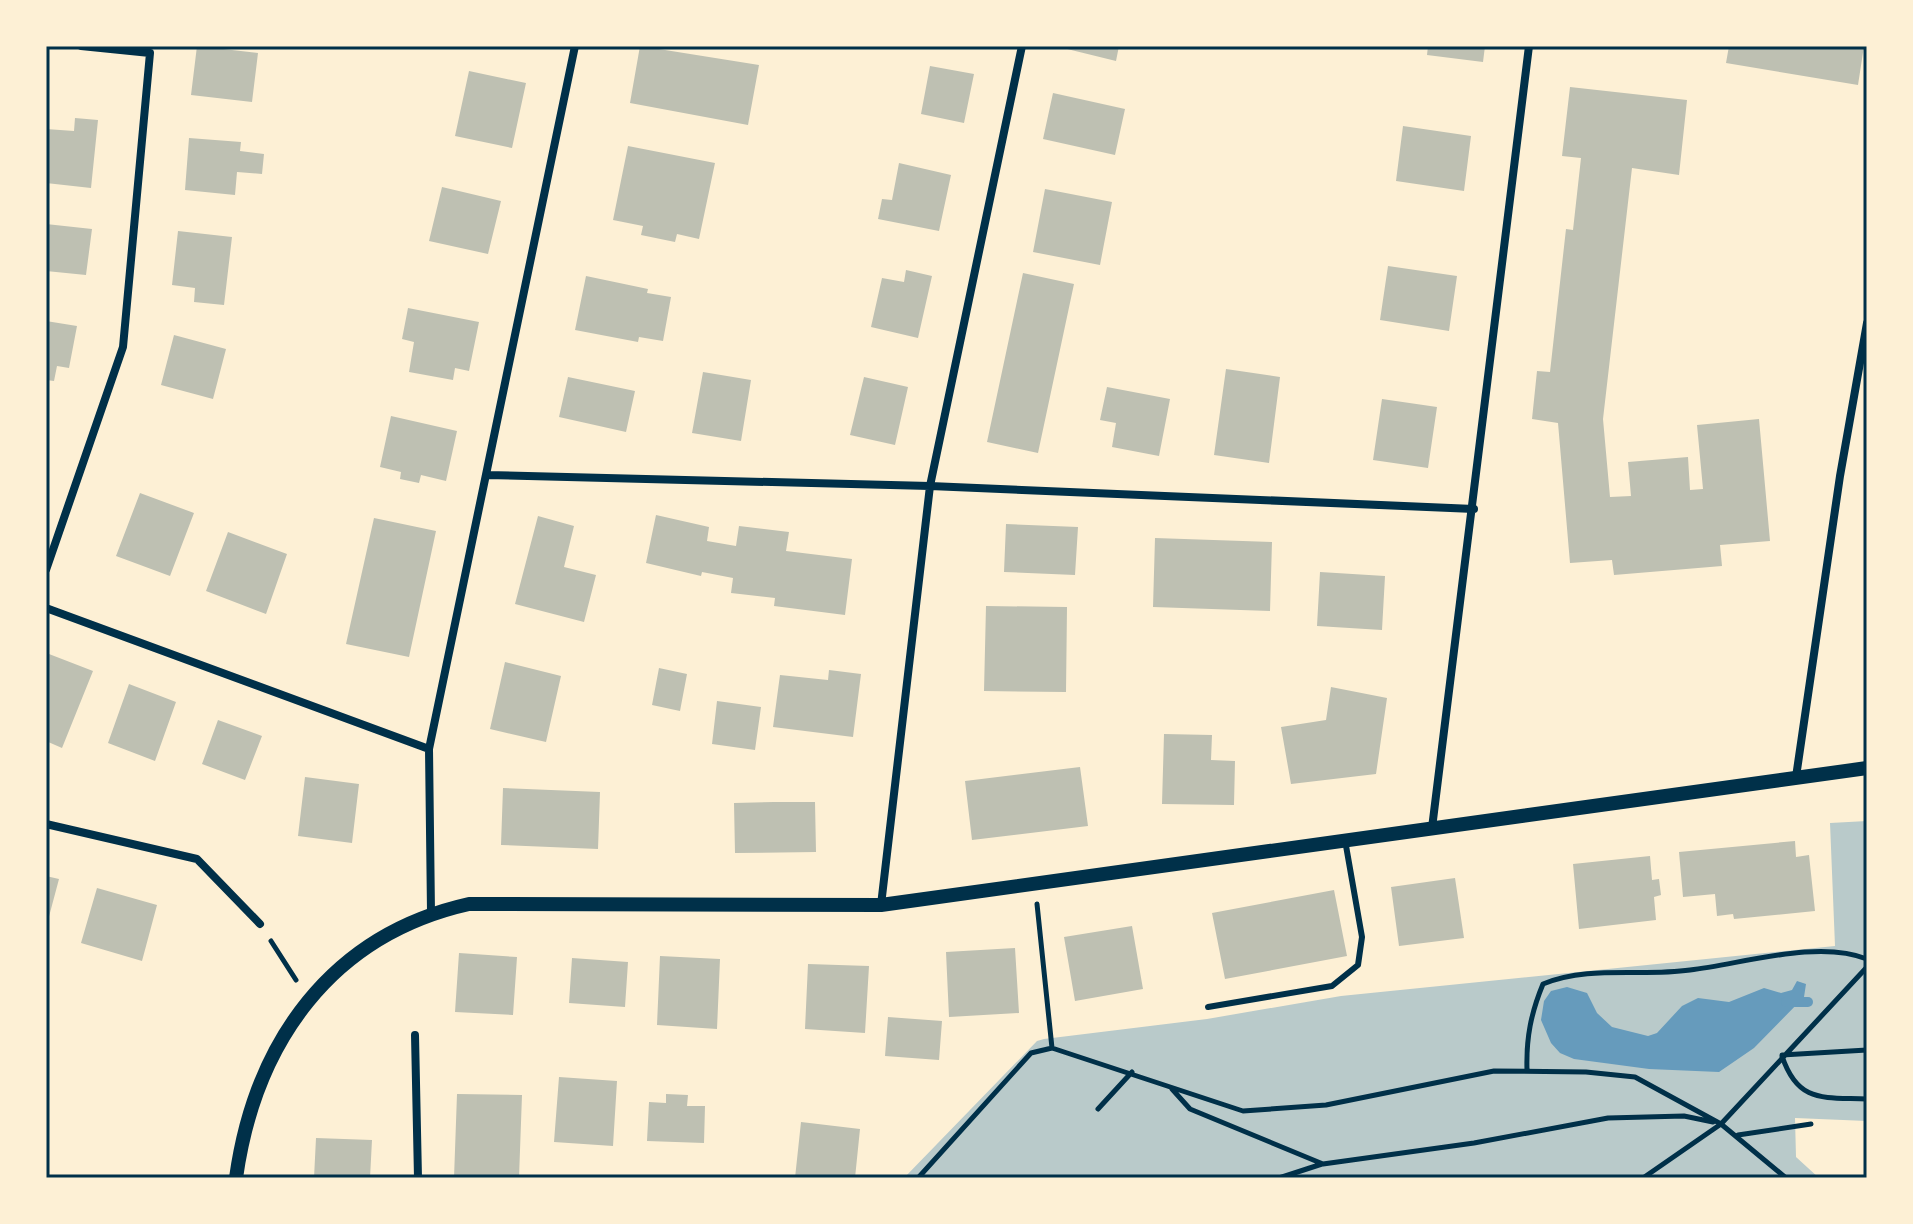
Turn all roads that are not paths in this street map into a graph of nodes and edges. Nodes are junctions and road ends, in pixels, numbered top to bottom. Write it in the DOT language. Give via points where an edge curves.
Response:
graph roads {
  1 [pos="81,46"];
  2 [pos="575,46"];
  3 [pos="1022,46"];
  4 [pos="1529,46"];
  5 [pos="1867,323"];
  6 [pos="486,475"];
  7 [pos="930,486"];
  8 [pos="1474,509"];
  9 [pos="46,570"];
  10 [pos="46,608"];
  11 [pos="429,749"];
  12 [pos="1867,768"];
  13 [pos="1796,777"];
  14 [pos="46,824"];
  15 [pos="1432,828"];
  16 [pos="1345,840"];
  17 [pos="881,905"];
  18 [pos="431,912"];
  19 [pos="260,924"];
  20 [pos="1208,1007"];
  21 [pos="415,1035"];
  22 [pos="236,1178"];
  23 [pos="418,1178"];
  1 -- 9 [label="street" via="150,53 123,347"];
  2 -- 6 [label="street"];
  3 -- 7 [label="street"];
  4 -- 8 [label="street"];
  5 -- 13 [label="street"];
  6 -- 7 [label="street"];
  6 -- 11 [label="street"];
  7 -- 8 [label="street"];
  7 -- 17 [label="street"];
  8 -- 15 [label="street"];
  10 -- 11 [label="street"];
  11 -- 18 [label="street"];
  12 -- 13 [label="street"];
  13 -- 15 [label="street"];
  14 -- 19 [label="street" via="197,859"];
  15 -- 16 [label="street"];
  16 -- 17 [label="street"];
  16 -- 20 [label="lane" via="1362,937 1358,965 1332,986"];
  17 -- 18 [label="street" via="469,904"];
  18 -- 22 [label="street" via="361,949 309,999 264,1067"];
  21 -- 23 [label="street"];
}
